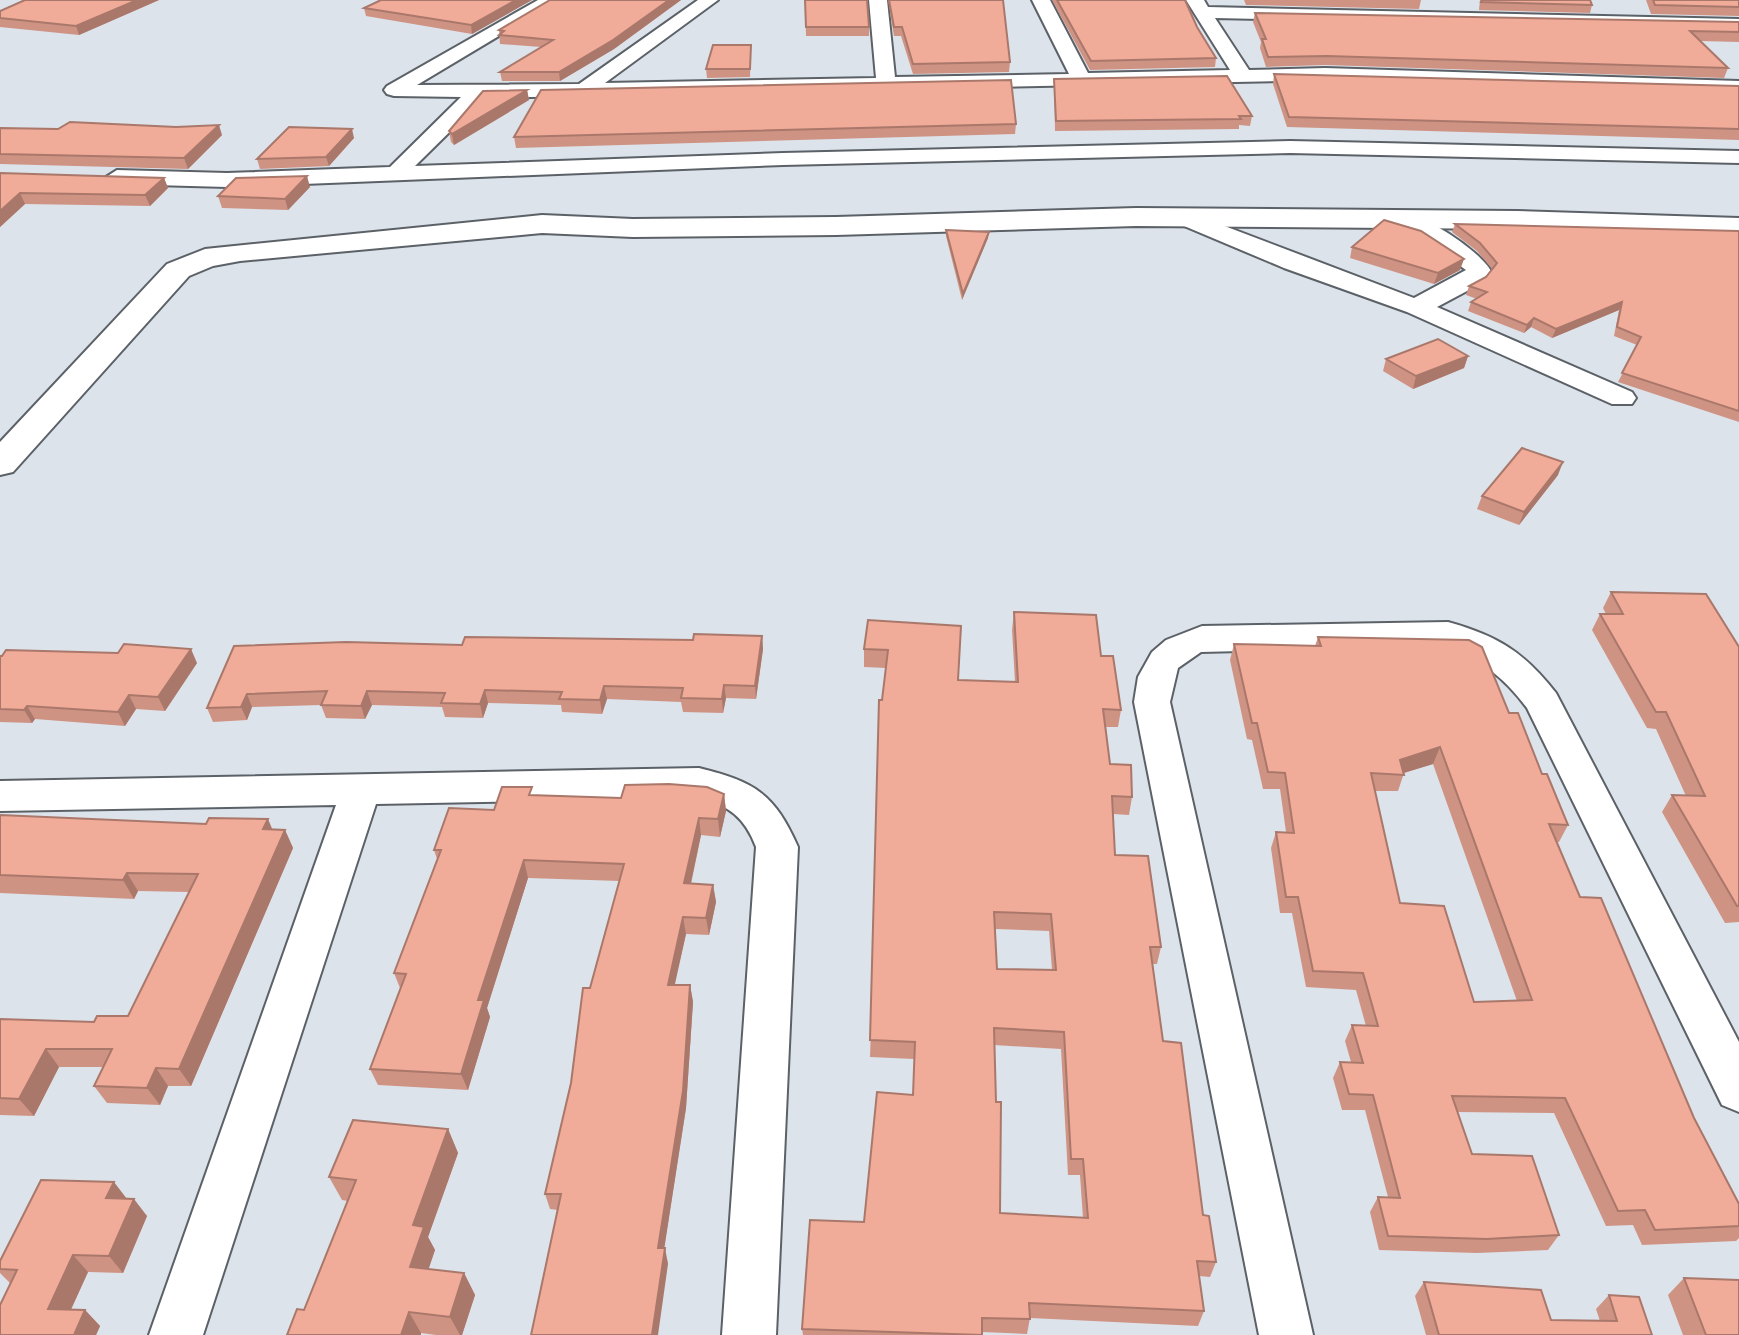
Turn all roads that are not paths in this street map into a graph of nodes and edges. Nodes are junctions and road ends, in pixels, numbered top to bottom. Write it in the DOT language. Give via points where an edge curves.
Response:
graph roads {
  1 [pos="550,0"];
  2 [pos="709,0"];
  3 [pos="878,0"];
  4 [pos="1041,0"];
  5 [pos="1463,0"];
  6 [pos="1621,0"];
  7 [pos="1199,6"];
  8 [pos="1536,18"];
  9 [pos="1622,20"];
  10 [pos="1739,24"];
  11 [pos="1244,77"];
  12 [pos="1081,78"];
  13 [pos="886,83"];
  14 [pos="1739,87"];
  15 [pos="585,89"];
  16 [pos="479,92"];
  17 [pos="1739,157"];
  18 [pos="395,175"];
  19 [pos="100,176"];
  20 [pos="1185,218"];
  21 [pos="1407,220"];
  22 [pos="1739,227"];
  23 [pos="1416,307"];
  24 [pos="1622,398"];
  25 [pos="0,464"];
  26 [pos="361,789"];
  27 [pos="0,796"];
  28 [pos="1739,1090"];
  29 [pos="176,1335"];
  30 [pos="749,1335"];
  31 [pos="1286,1335"];
  1 -- 16 [label="street" via="394,90"];
  2 -- 15 [label="street"];
  3 -- 13 [label="street"];
  4 -- 12 [label="street"];
  5 -- 8 [label="street" via="1509,6"];
  6 -- 9 [label="street"];
  7 -- 8 [label="street"];
  7 -- 11 [label="street"];
  8 -- 9 [label="street"];
  9 -- 10 [label="street"];
  11 -- 12 [label="street"];
  11 -- 14 [label="street" via="1325,74"];
  12 -- 13 [label="street"];
  13 -- 15 [label="street"];
  15 -- 16 [label="street"];
  16 -- 18 [label="street"];
  17 -- 18 [label="street" via="1290,147 768,159"];
  18 -- 19 [label="street" via="227,180"];
  20 -- 21 [label="street"];
  20 -- 23 [label="street"];
  20 -- 25 [label="street" via="633,228 542,224 205,258 178,270"];
  21 -- 22 [label="street"];
  21 -- 23 [label="street" via="1474,262 1479,271"];
  23 -- 24 [label="street"];
  26 -- 27 [label="street"];
  26 -- 29 [label="street"];
  26 -- 30 [label="street" via="699,783 739,793 766,817 777,847"];
  28 -- 31 [label="street" via="1543,702 1501,657 1448,634 1202,638 1171,650 1156,672 1152,702"];
}
